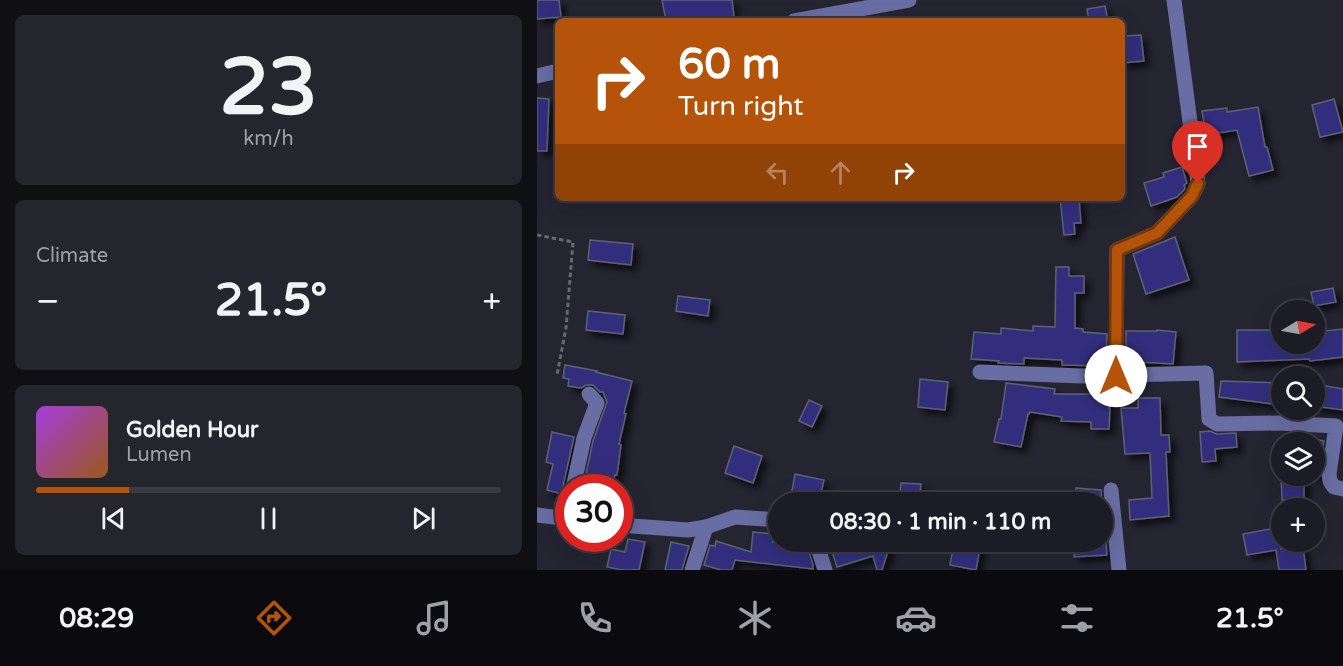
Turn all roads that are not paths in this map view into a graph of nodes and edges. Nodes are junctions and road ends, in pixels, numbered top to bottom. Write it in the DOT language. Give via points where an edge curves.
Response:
graph roads {
  1 [pos="909,0"];
  2 [pos="1174,0"];
  3 [pos="810,18"];
  4 [pos="555,72"];
  5 [pos="537,76"];
  6 [pos="980,372"];
  7 [pos="1116,376"];
  8 [pos="589,394"];
  9 [pos="576,474"];
  10 [pos="1343,489"];
  11 [pos="1111,490"];
  12 [pos="537,515"];
  13 [pos="555,516"];
  14 [pos="768,519"];
  15 [pos="633,526"];
  16 [pos="706,527"];
  17 [pos="819,552"];
  18 [pos="692,570"];
  19 [pos="825,570"];
  20 [pos="1119,570"];
  1 -- 3 [label="street"];
  2 -- 7 [label="street" via="1198,183 1192,196 1157,233 1117,250"];
  4 -- 5 [label="street"];
  6 -- 7 [label="street"];
  7 -- 10 [label="street" via="1206,373 1209,419 1217,424 1336,426 1329,474 1334,488"];
  8 -- 9 [label="street" via="597,403"];
  11 -- 20 [label="street"];
  12 -- 13 [label="street"];
  14 -- 16 [label="street" via="735,517"];
  15 -- 16 [label="street" via="688,530"];
  16 -- 18 [label="street"];
  17 -- 19 [label="street"];
}
